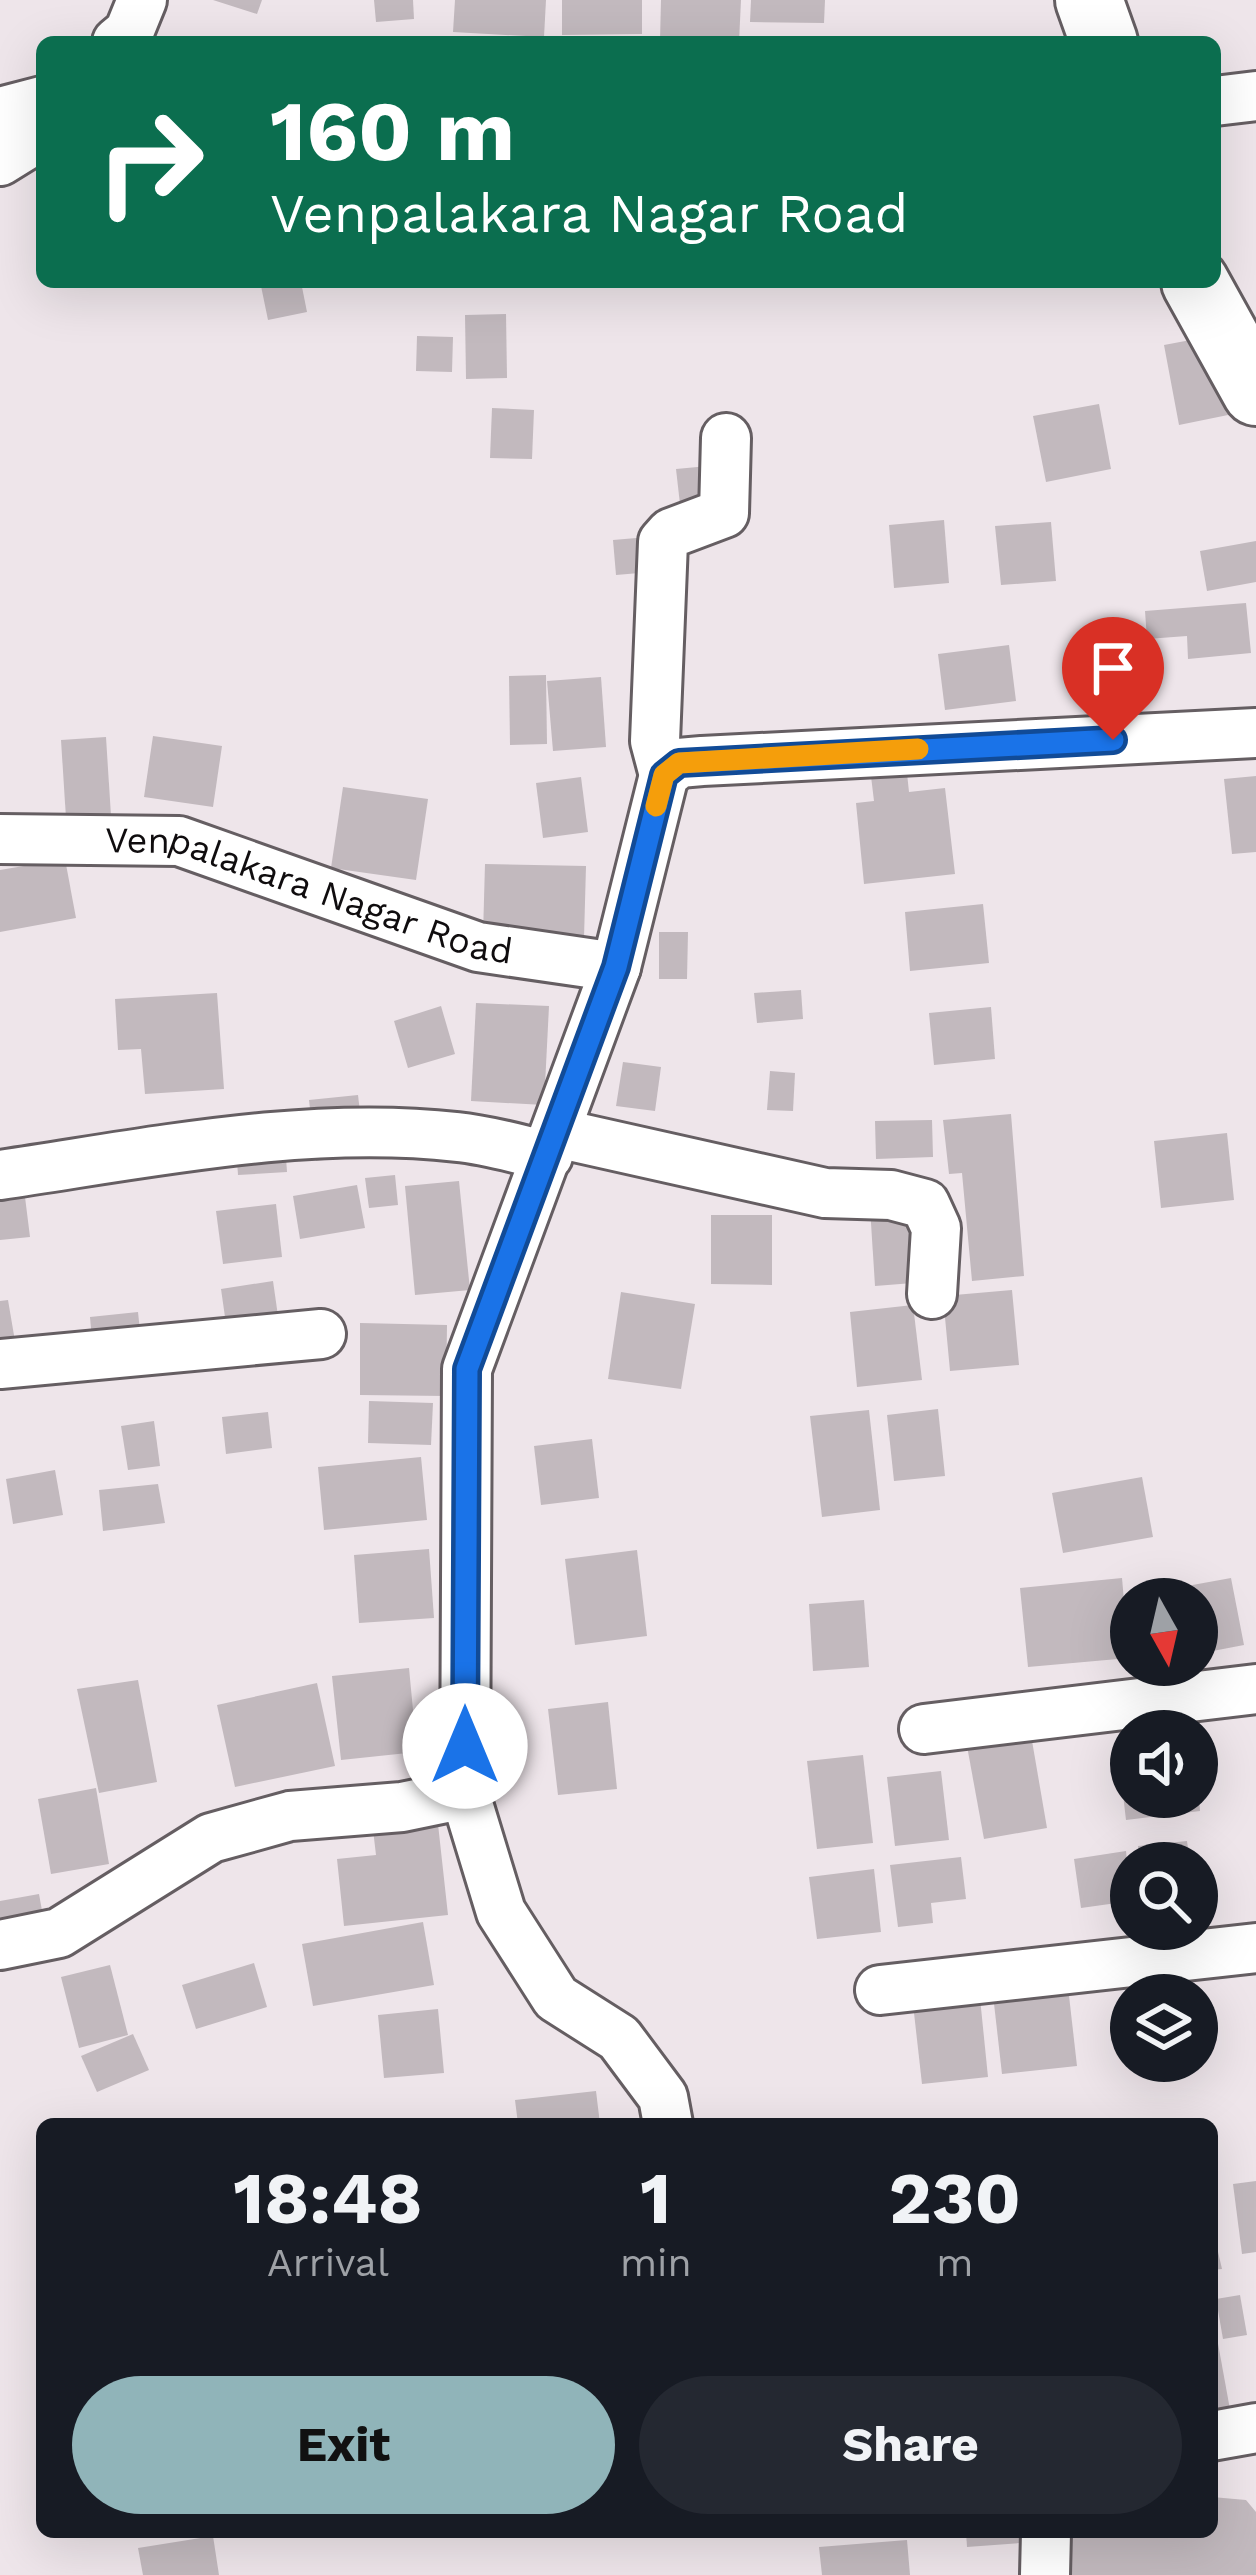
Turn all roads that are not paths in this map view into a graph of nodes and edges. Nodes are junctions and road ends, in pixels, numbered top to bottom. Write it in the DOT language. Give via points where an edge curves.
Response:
graph roads {
  1 [pos="142,0"];
  2 [pos="1089,0"];
  3 [pos="124,36"];
  4 [pos="1102,36"];
  5 [pos="1256,96"];
  6 [pos="1221,100"];
  7 [pos="36,102"];
  8 [pos="0,112"];
  9 [pos="36,139"];
  10 [pos="0,161"];
  11 [pos="1198,288"];
  12 [pos="1256,392"];
  13 [pos="726,439"];
  14 [pos="1256,733"];
  15 [pos="664,775"];
  16 [pos="0,839"];
  17 [pos="616,967"];
  18 [pos="552,1144"];
  19 [pos="0,1174"];
  20 [pos="932,1294"];
  21 [pos="321,1334"];
  22 [pos="0,1364"];
  23 [pos="1256,1690"];
  24 [pos="924,1729"];
  25 [pos="465,1794"];
  26 [pos="0,1945"];
  27 [pos="1256,1948"];
  28 [pos="880,1990"];
  29 [pos="667,2118"];
  30 [pos="1256,2428"];
  31 [pos="1218,2435"];
  32 [pos="1046,2538"];
  33 [pos="1045,2575"];
  1 -- 3 [label="street"];
  2 -- 4 [label="main road"];
  5 -- 6 [label="street"];
  7 -- 8 [label="street"];
  9 -- 10 [label="street"];
  11 -- 12 [label="main road"];
  13 -- 15 [label="street" via="724,513 663,542 655,741"];
  14 -- 15 [label="street" via="702,761 679,763"];
  15 -- 17 [label="street"];
  16 -- 17 [label="street, Venpalakara Nagar Road" via="178,841 478,947"];
  17 -- 18 [label="street"];
  18 -- 19 [label="street" via="383,1133 222,1142"];
  18 -- 20 [label="street" via="925,1204 936,1228"];
  18 -- 25 [label="street" via="467,1369"];
  21 -- 22 [label="street"];
  23 -- 24 [label="street"];
  25 -- 26 [label="street" via="290,1816 211,1838 59,1933"];
  25 -- 29 [label="street" via="501,1912 556,1998 619,2038 663,2097"];
  27 -- 28 [label="street"];
  30 -- 31 [label="street"];
  32 -- 33 [label="street"];
}
